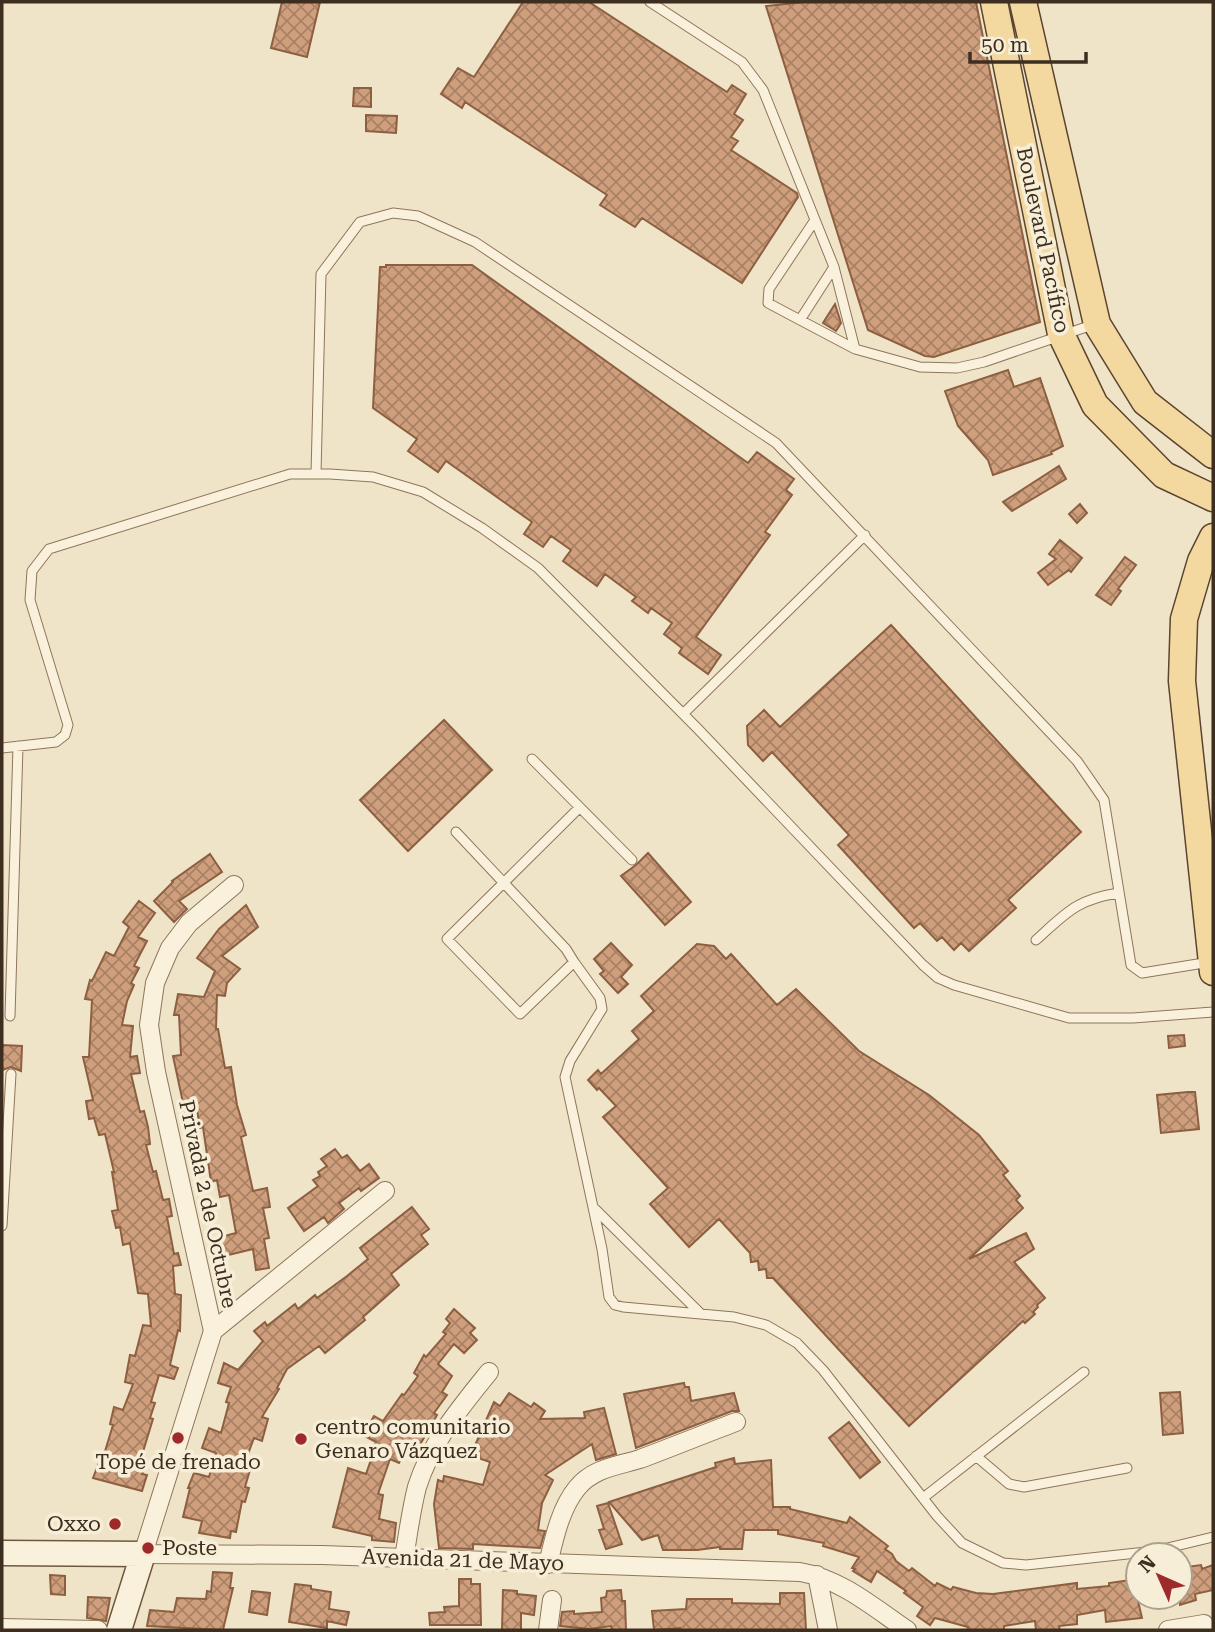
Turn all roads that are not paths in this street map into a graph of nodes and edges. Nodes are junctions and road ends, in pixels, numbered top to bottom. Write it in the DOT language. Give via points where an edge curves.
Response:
graph roads {
  1 [pos="650,2"];
  2 [pos="994,2"];
  3 [pos="1023,2"];
  4 [pos="815,220"];
  5 [pos="834,267"];
  6 [pos="800,320"];
  7 [pos="1097,324"];
  8 [pos="1061,334"];
  9 [pos="855,349"];
  10 [pos="1213,455"];
  11 [pos="316,474"];
  12 [pos="1213,498"];
  13 [pos="865,535"];
  14 [pos="1213,537"];
  15 [pos="683,714"];
  16 [pos="18,746"];
  17 [pos="2,748"];
  18 [pos="532,759"];
  19 [pos="579,808"];
  20 [pos="456,832"];
  21 [pos="2,856"];
  22 [pos="15,857"];
  23 [pos="632,860"];
  24 [pos="503,883"];
  25 [pos="234,885"];
  26 [pos="1119,893"];
  27 [pos="1035,940"];
  28 [pos="574,962"];
  29 [pos="1213,967"];
  30 [pos="1213,1012"];
  31 [pos="10,1016"];
  32 [pos="11,1074"];
  33 [pos="385,1191"];
  34 [pos="593,1208"];
  35 [pos="2,1226"];
  36 [pos="701,1314"];
  37 [pos="213,1331"];
  38 [pos="489,1372"];
  39 [pos="1084,1372"];
  40 [pos="736,1422"];
  41 [pos="976,1455"];
  42 [pos="1127,1468"];
  43 [pos="923,1499"];
  44 [pos="1213,1537"];
  45 [pos="2,1553"];
  46 [pos="143,1554"];
  47 [pos="404,1558"];
  48 [pos="548,1564"];
  49 [pos="817,1575"];
  50 [pos="552,1600"];
  51 [pos="1204,1624"];
  52 [pos="2,1628"];
  53 [pos="98,1630"];
  54 [pos="119,1630"];
  55 [pos="548,1630"];
  56 [pos="828,1630"];
  57 [pos="907,1630"];
  58 [pos="1168,1630"];
  1 -- 4 [label="lane" via="742,62 754,76"];
  2 -- 8 [label="main road, Boulevard Pacífico"];
  3 -- 7 [label="main road, Boulevard Pacífico"];
  4 -- 5 [label="lane"];
  4 -- 6 [label="lane" via="767,296 768,303"];
  5 -- 6 [label="lane"];
  5 -- 9 [label="lane"];
  6 -- 9 [label="lane"];
  7 -- 8 [label="lane"];
  7 -- 10 [label="main road, Boulevard Pacífico" via="1145,402"];
  8 -- 9 [label="lane" via="957,368 920,367"];
  8 -- 12 [label="main road, Boulevard Pacífico" via="1096,405 1164,475"];
  11 -- 13 [label="lane" via="321,274 360,222 393,213 418,216 475,242 776,443"];
  11 -- 15 [label="lane" via="373,477 423,492 482,528 538,568"];
  11 -- 16 [label="lane" via="290,474 49,549 32,571 30,600 68,725 56,742"];
  13 -- 15 [label="lane"];
  13 -- 26 [label="lane" via="1077,761 1104,800"];
  14 -- 29 [label="main road" via="1184,619 1182,681"];
  15 -- 30 [label="lane" via="938,978 1069,1018"];
  16 -- 17 [label="lane"];
  16 -- 22 [label="lane"];
  18 -- 19 [label="lane"];
  19 -- 23 [label="lane"];
  19 -- 24 [label="lane"];
  20 -- 24 [label="lane"];
  21 -- 22 [label="lane"];
  22 -- 31 [label="lane"];
  24 -- 28 [label="lane"];
  24 -- 28 [label="lane" via="447,939 520,1014"];
  25 -- 37 [label="street, Privada 2 de Octubre" via="189,923 170,947 155,983 149,1025"];
  26 -- 27 [label="lane" via="1085,900"];
  26 -- 29 [label="lane" via="1131,965 1142,972"];
  28 -- 34 [label="lane" via="600,998 602,1009 565,1077"];
  32 -- 35 [label="lane"];
  33 -- 37 [label="street, Privada 2 de Octubre"];
  34 -- 36 [label="lane"];
  34 -- 36 [label="lane" via="609,1297 615,1305"];
  36 -- 43 [label="lane" via="766,1325 797,1343"];
  37 -- 46 [label="street, Privada 2 de Octubre"];
  38 -- 47 [label="street" via="450,1421 430,1456 417,1488"];
  39 -- 41 [label="lane"];
  40 -- 48 [label="street" via="637,1460 603,1468 587,1478 566,1506"];
  41 -- 42 [label="lane" via="1009,1485 1024,1487"];
  41 -- 43 [label="lane"];
  43 -- 44 [label="lane" via="962,1543 1003,1563 1026,1565 1155,1551"];
  45 -- 46 [label="street, Avenida 21 de Mayo"];
  46 -- 47 [label="street, Avenida 21 de Mayo"];
  46 -- 54 [label="street"];
  47 -- 48 [label="street, Avenida 21 de Mayo"];
  48 -- 49 [label="street, Avenida 21 de Mayo"];
  49 -- 56 [label="street"];
  49 -- 57 [label="street, Avenida 21 de Mayo" via="836,1582"];
  50 -- 55 [label="street"];
  51 -- 58 [label="street"];
  52 -- 53 [label="street"];
}
